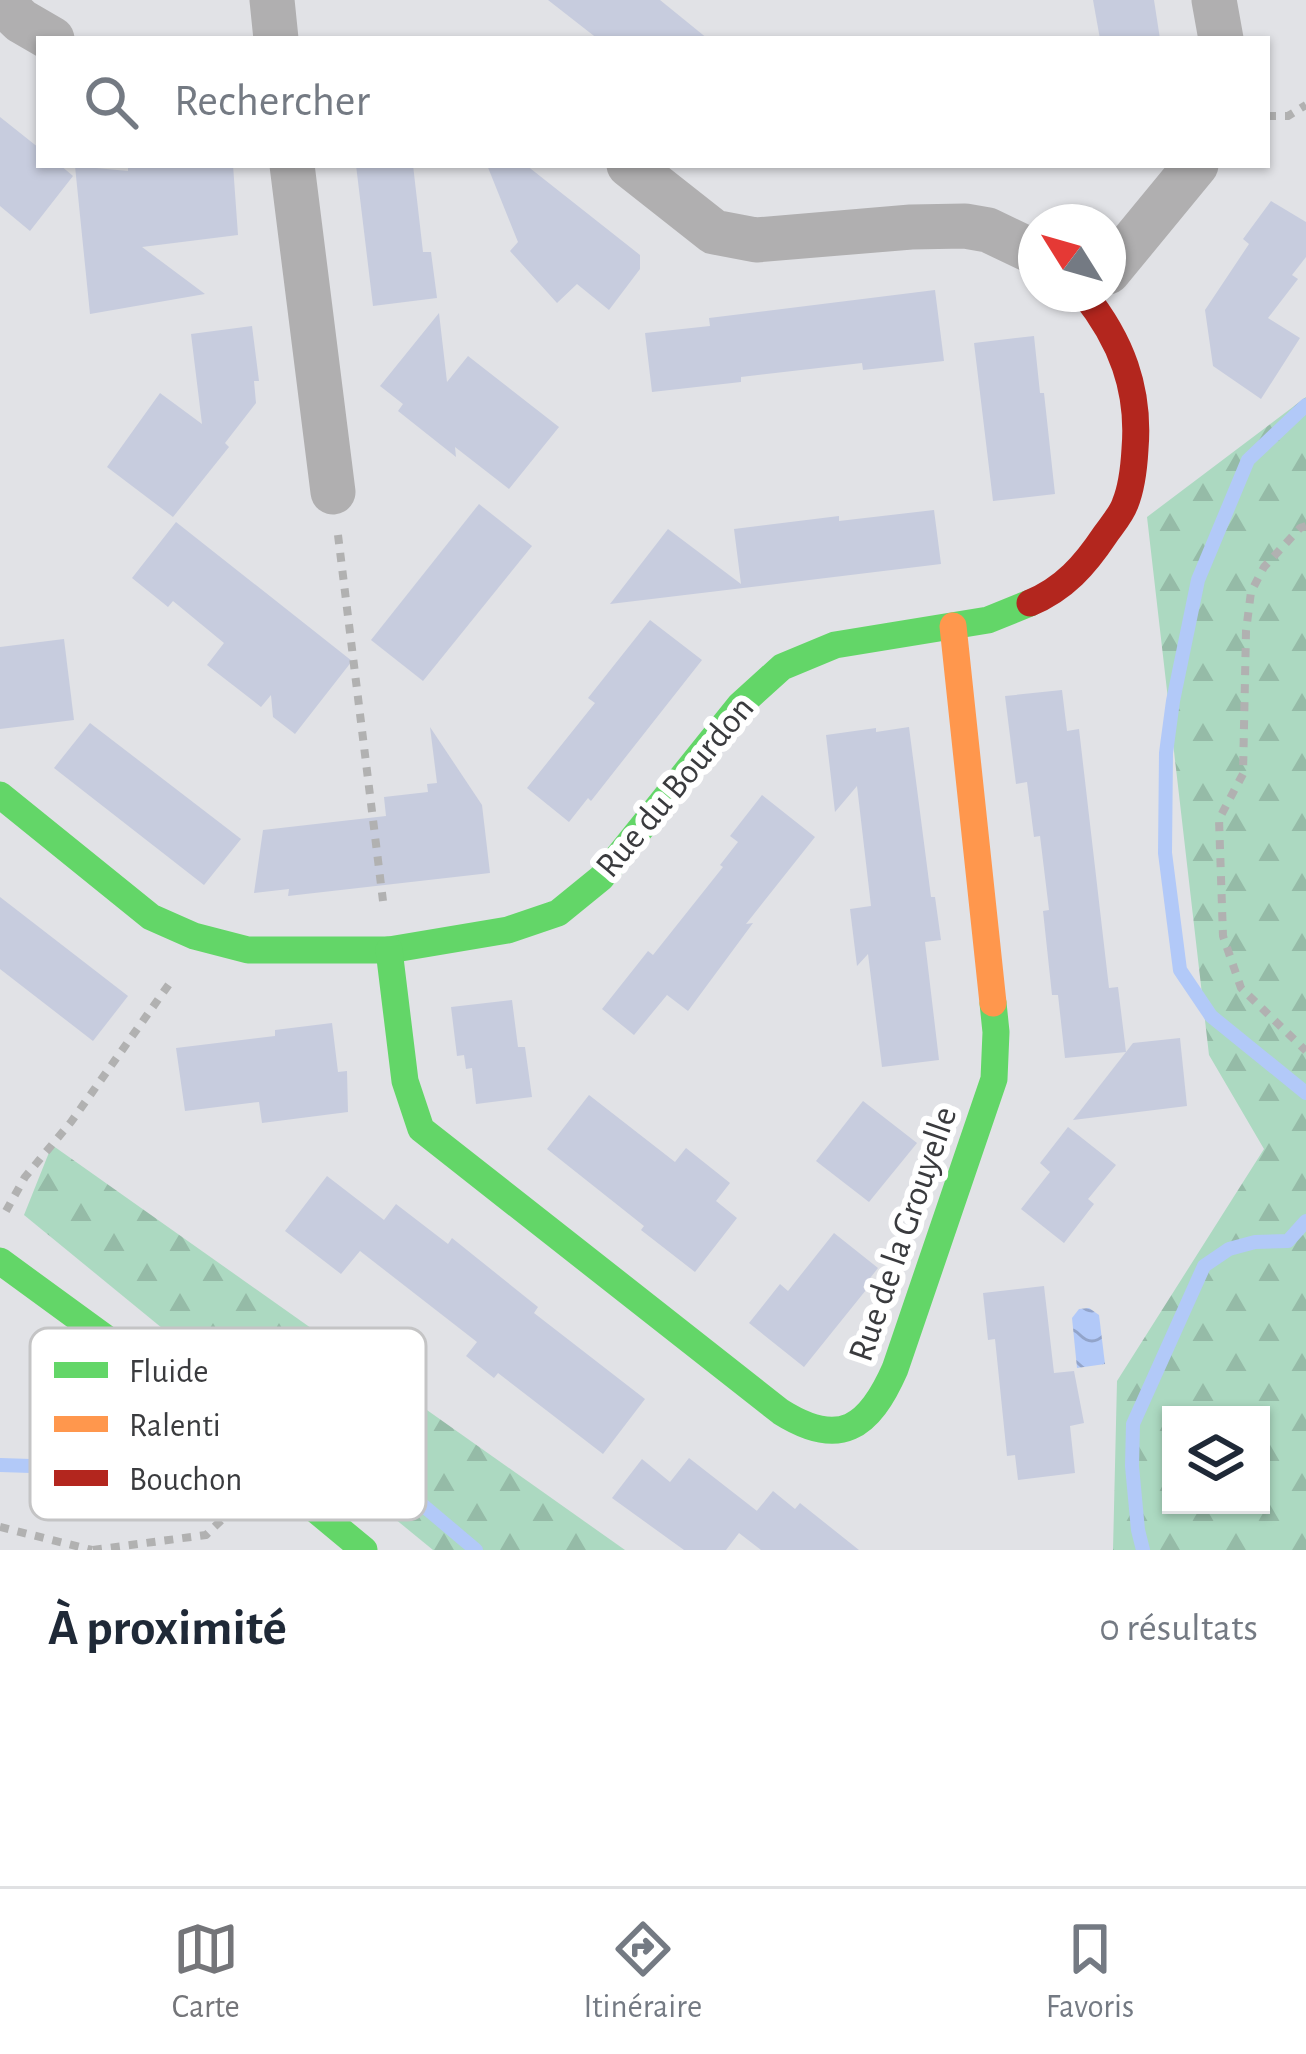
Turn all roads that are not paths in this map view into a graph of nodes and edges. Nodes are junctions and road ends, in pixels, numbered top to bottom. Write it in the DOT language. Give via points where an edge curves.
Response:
graph roads {
  1 [pos="272,0"];
  2 [pos="1214,0"];
  3 [pos="0,1"];
  4 [pos="47,36"];
  5 [pos="277,36"];
  6 [pos="1220,36"];
  7 [pos="292,168"];
  8 [pos="632,168"];
  9 [pos="1193,168"];
  10 [pos="1018,245"];
  11 [pos="1126,248"];
  12 [pos="1103,312"];
  13 [pos="333,492"];
  14 [pos="953,626"];
  15 [pos="0,795"];
  16 [pos="389,950"];
  17 [pos="0,1261"];
  18 [pos="92,1328"];
  19 [pos="328,1520"];
  20 [pos="364,1550"];
  1 -- 5 [label="street"];
  2 -- 6 [label="street"];
  3 -- 4 [label="street"];
  7 -- 13 [label="street"];
  8 -- 10 [label="street" via="714,232 756,240 964,226"];
  9 -- 11 [label="street"];
  12 -- 14 [label="street, Rue du Bourdon" via="1132,383 1137,446 1125,505 1072,578 988,620"];
  14 -- 16 [label="street, Rue du Bourdon" via="835,645 782,668 740,705 601,878 558,913"];
  14 -- 16 [label="street, Rue de la Grouyelle" via="997,1032 994,1079 895,1369 870,1414 852,1426 820,1431 781,1412 421,1129 405,1081"];
  15 -- 16 [label="street, Rue du Bourdon" via="151,917 194,936 248,950"];
  17 -- 18 [label="street"];
  19 -- 20 [label="street"];
}
